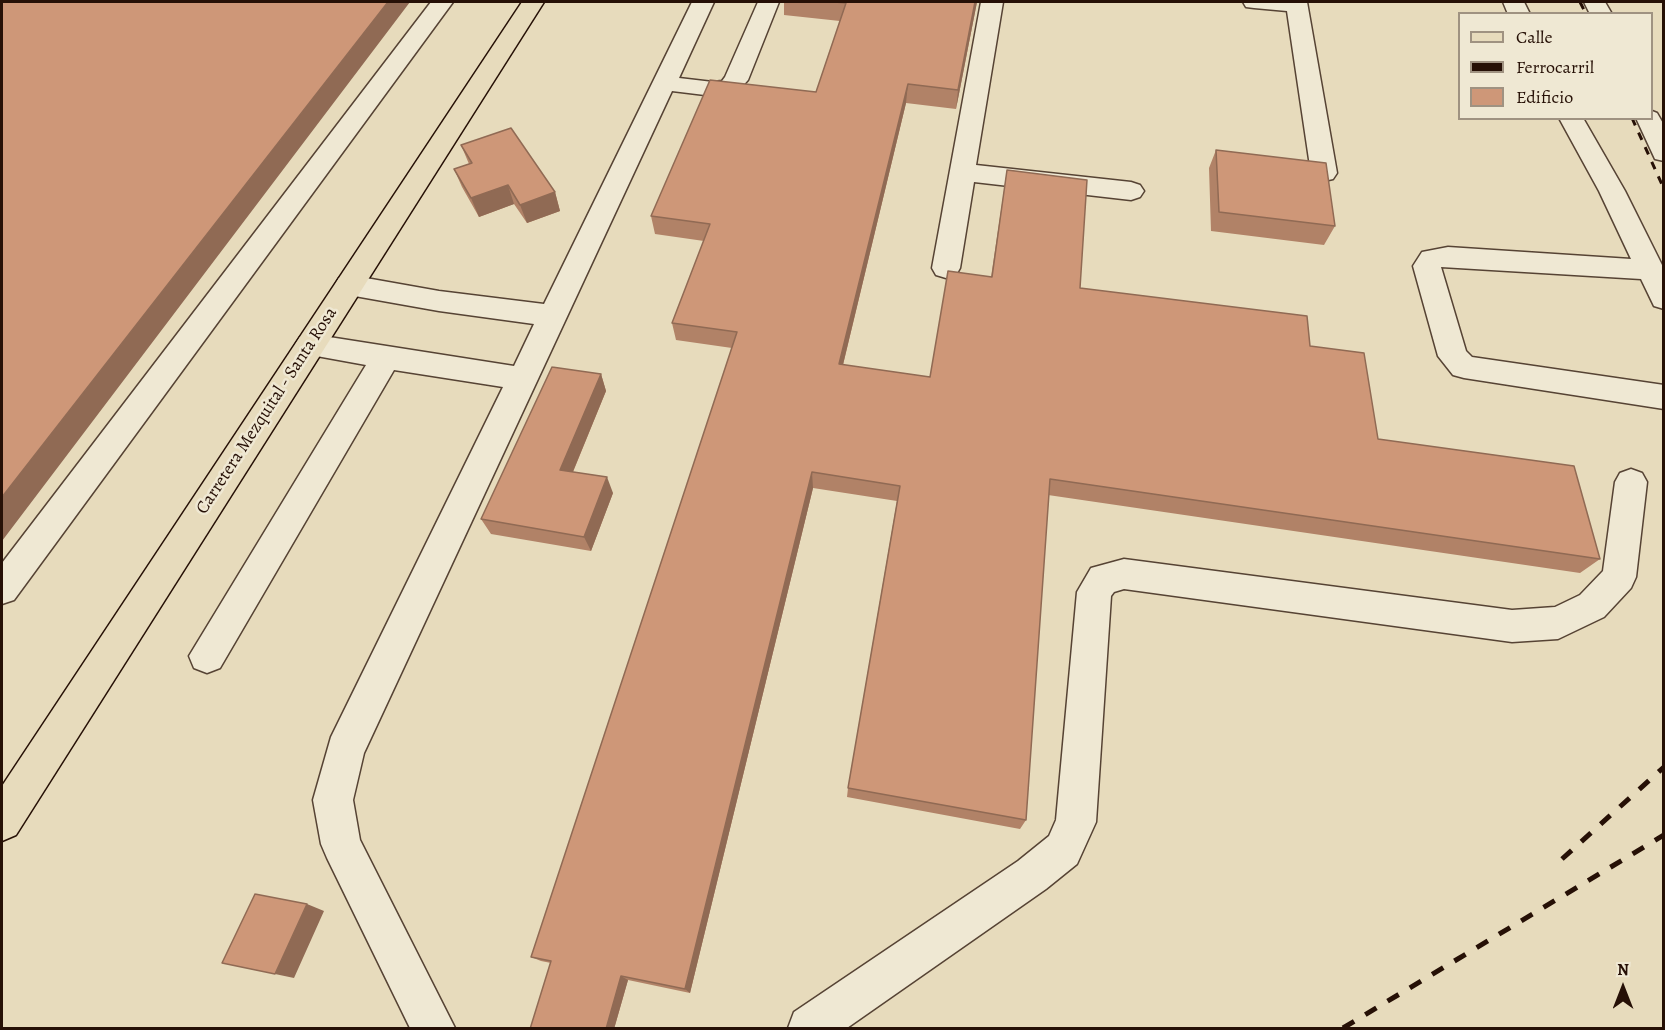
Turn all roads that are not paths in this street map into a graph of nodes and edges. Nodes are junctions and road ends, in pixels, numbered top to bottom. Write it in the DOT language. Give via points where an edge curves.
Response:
graph roads {
  1 [pos="442,2"];
  2 [pos="533,2"];
  3 [pos="703,2"];
  4 [pos="768,2"];
  5 [pos="992,2"];
  6 [pos="1254,2"];
  7 [pos="1297,4"];
  8 [pos="664,83"];
  9 [pos="1572,120"];
  10 [pos="1649,120"];
  11 [pos="1664,153"];
  12 [pos="962,172"];
  13 [pos="1324,173"];
  14 [pos="1131,191"];
  15 [pos="946,267"];
  16 [pos="1650,270"];
  17 [pos="349,285"];
  18 [pos="1664,299"];
  19 [pos="554,316"];
  20 [pos="310,345"];
  21 [pos="386,358"];
  22 [pos="523,378"];
  23 [pos="1664,397"];
  24 [pos="1631,482"];
  25 [pos="2,590"];
  26 [pos="207,656"];
  27 [pos="2,821"];
  28 [pos="433,1029"];
  29 [pos="810,1029"];
  1 -- 25 [label="lane"];
  2 -- 17 [label="main road, Carretera Mezquital - Santa Rosa"];
  3 -- 8 [label="lane"];
  4 -- 8 [label="lane" via="736,80 729,87"];
  5 -- 12 [label="lane"];
  6 -- 7 [label="lane"];
  7 -- 13 [label="lane"];
  8 -- 19 [label="lane"];
  9 -- 16 [label="lane"];
  10 -- 11 [label="lane"];
  12 -- 14 [label="lane"];
  12 -- 15 [label="lane"];
  16 -- 18 [label="lane"];
  16 -- 23 [label="lane" via="1448,257 1432,259 1427,266 1453,356 1464,367"];
  17 -- 19 [label="lane"];
  17 -- 20 [label="main road, Carretera Mezquital - Santa Rosa"];
  19 -- 22 [label="lane"];
  20 -- 21 [label="lane"];
  20 -- 27 [label="main road, Carretera Mezquital - Santa Rosa"];
  21 -- 22 [label="lane"];
  21 -- 26 [label="lane"];
  22 -- 28 [label="lane" via="345,750 333,800 341,844"];
  24 -- 29 [label="lane" via="1618,578 1592,606 1558,623 1512,626 1124,574 1103,579 1094,592 1076,822 1063,850"];
}
